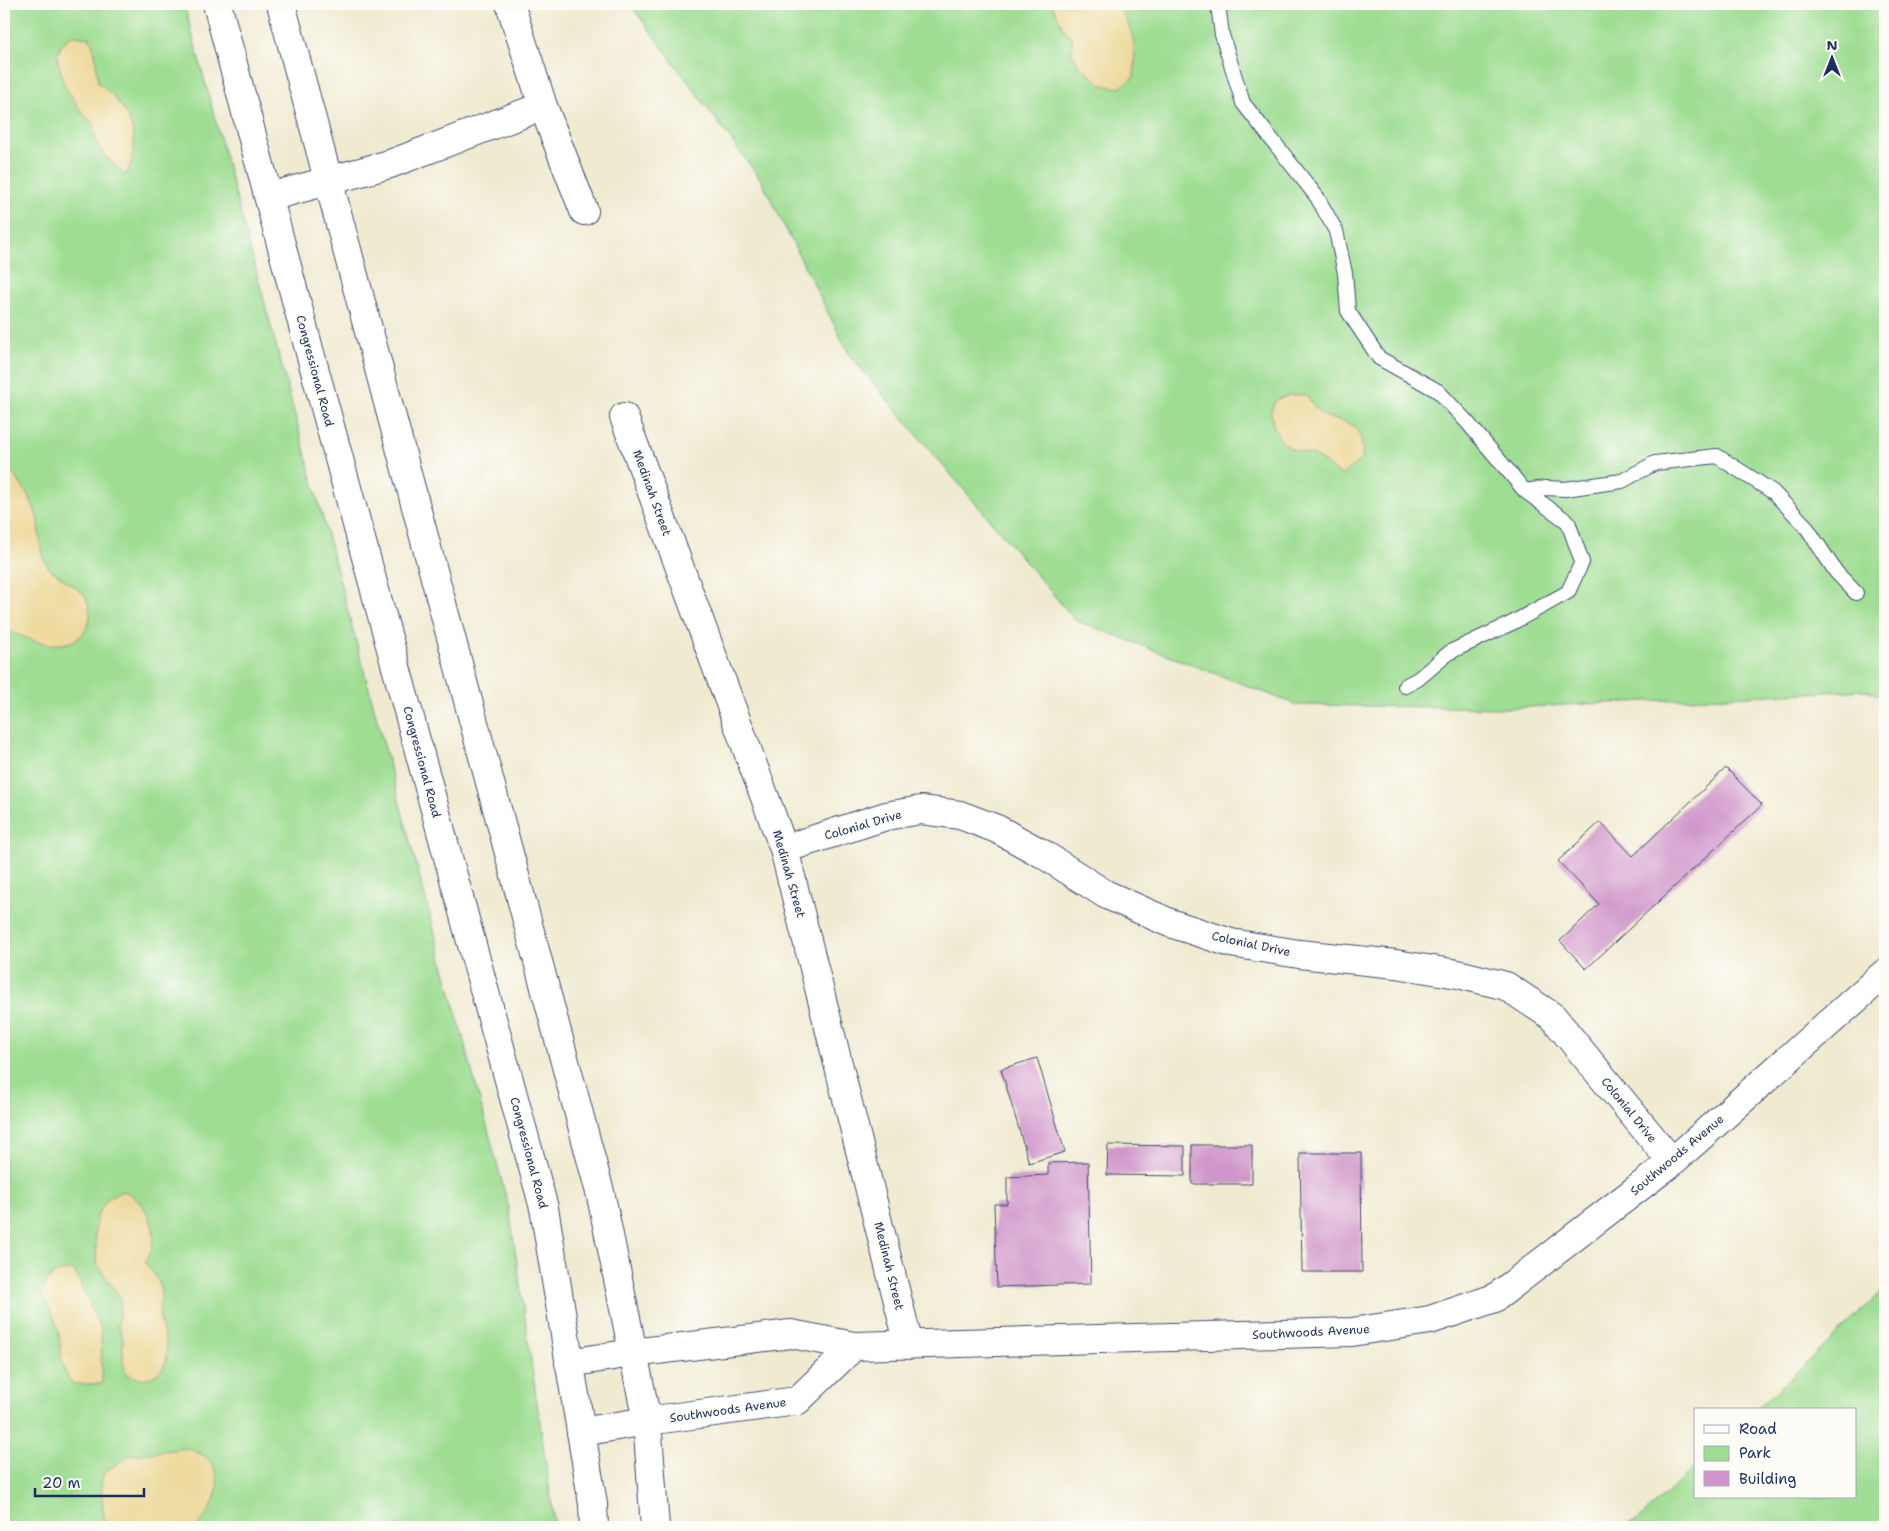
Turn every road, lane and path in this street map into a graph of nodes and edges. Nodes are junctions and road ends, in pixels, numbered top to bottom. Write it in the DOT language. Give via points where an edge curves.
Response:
graph roads {
  1 [pos="218,4"];
  2 [pos="281,4"];
  3 [pos="510,4"];
  4 [pos="1218,4"];
  5 [pos="543,106"];
  6 [pos="328,181"];
  7 [pos="269,196"];
  8 [pos="584,212"];
  9 [pos="624,418"];
  10 [pos="1524,490"];
  11 [pos="1856,594"];
  12 [pos="1405,686"];
  13 [pos="784,849"];
  14 [pos="1885,974"];
  15 [pos="1672,1162"];
  16 [pos="909,1345"];
  17 [pos="854,1346"];
  18 [pos="632,1353"];
  19 [pos="570,1364"];
  20 [pos="646,1421"];
  21 [pos="581,1432"];
  22 [pos="594,1527"];
  23 [pos="655,1527"];
  1 -- 7 [label="street, Congressional Road"];
  2 -- 6 [label="street"];
  3 -- 5 [label="street"];
  4 -- 10 [label="lane" via="1224,44 1243,103 1317,196 1336,231 1345,273 1348,312 1379,358 1438,390"];
  5 -- 6 [label="street" via="390,164"];
  5 -- 8 [label="street"];
  6 -- 7 [label="street"];
  6 -- 18 [label="street" via="601,1196"];
  7 -- 19 [label="street, Congressional Road" via="544,1208"];
  9 -- 13 [label="street, Medinah Street"];
  10 -- 11 [label="lane" via="1565,489 1622,481 1655,463 1717,456 1773,492 1805,525 1836,572"];
  10 -- 12 [label="lane" via="1568,522 1582,562 1568,592 1450,652"];
  13 -- 15 [label="street, Colonial Drive" via="886,816 921,810 960,815 997,829 1043,854 1105,894 1170,923 1223,940 1299,954 1458,974 1506,986 1553,1017"];
  13 -- 16 [label="street, Medinah Street"];
  14 -- 15 [label="street, Southwoods Avenue"];
  15 -- 16 [label="street, Southwoods Avenue" via="1495,1298 1430,1320 1352,1332"];
  16 -- 17 [label="street, Southwoods Avenue"];
  17 -- 18 [label="street, Southwoods Avenue" via="791,1334"];
  17 -- 20 [label="street, Southwoods Avenue" via="796,1401"];
  18 -- 19 [label="street, Southwoods Avenue"];
  18 -- 20 [label="street"];
  19 -- 21 [label="street, Congressional Road"];
  20 -- 21 [label="street, Southwoods Avenue"];
  20 -- 23 [label="street"];
  21 -- 22 [label="street, Congressional Road"];
}
